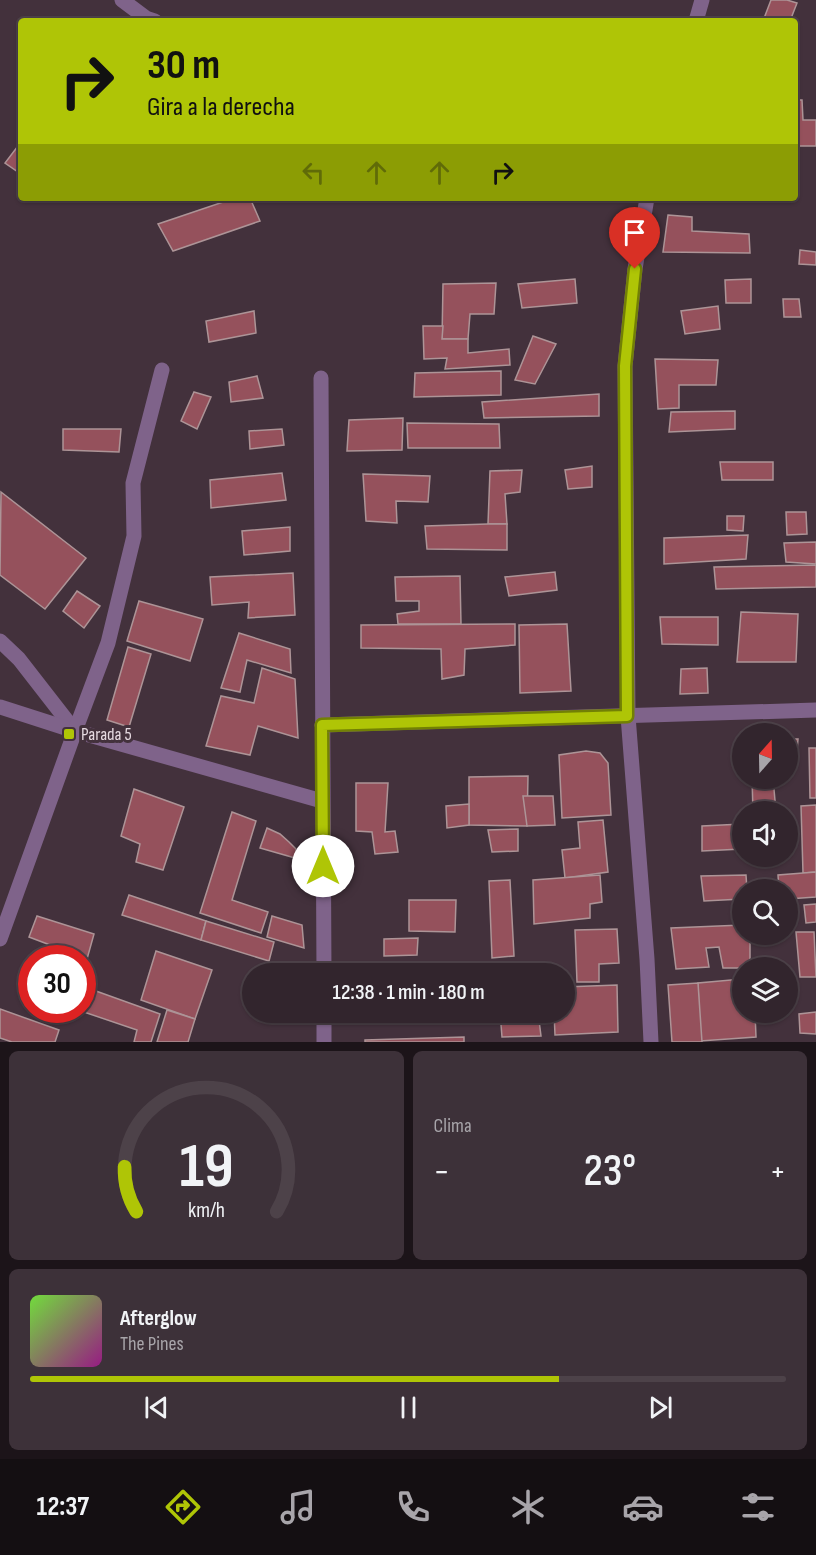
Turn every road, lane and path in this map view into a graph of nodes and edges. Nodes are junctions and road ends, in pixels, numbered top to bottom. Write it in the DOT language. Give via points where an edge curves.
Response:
graph roads {
  1 [pos="122,0"];
  2 [pos="702,0"];
  3 [pos="146,18"];
  4 [pos="697,18"];
  5 [pos="646,201"];
  6 [pos="162,370"];
  7 [pos="321,378"];
  8 [pos="0,641"];
  9 [pos="0,707"];
  10 [pos="816,710"];
  11 [pos="627,716"];
  12 [pos="322,725"];
  13 [pos="75,731"];
  14 [pos="322,801"];
  15 [pos="0,939"];
  16 [pos="324,963"];
  17 [pos="324,1023"];
  18 [pos="324,1042"];
  19 [pos="651,1042"];
  1 -- 3 [label="street"];
  2 -- 4 [label="street"];
  5 -- 11 [label="street" via="625,366"];
  6 -- 13 [label="street" via="133,483 134,536 108,643"];
  7 -- 12 [label="street"];
  8 -- 13 [label="street" via="19,659"];
  9 -- 13 [label="street"];
  10 -- 11 [label="street"];
  11 -- 12 [label="street"];
  11 -- 19 [label="street"];
  12 -- 14 [label="street"];
  13 -- 14 [label="street"];
  13 -- 15 [label="street"];
  14 -- 16 [label="street"];
  17 -- 18 [label="street"];
}
